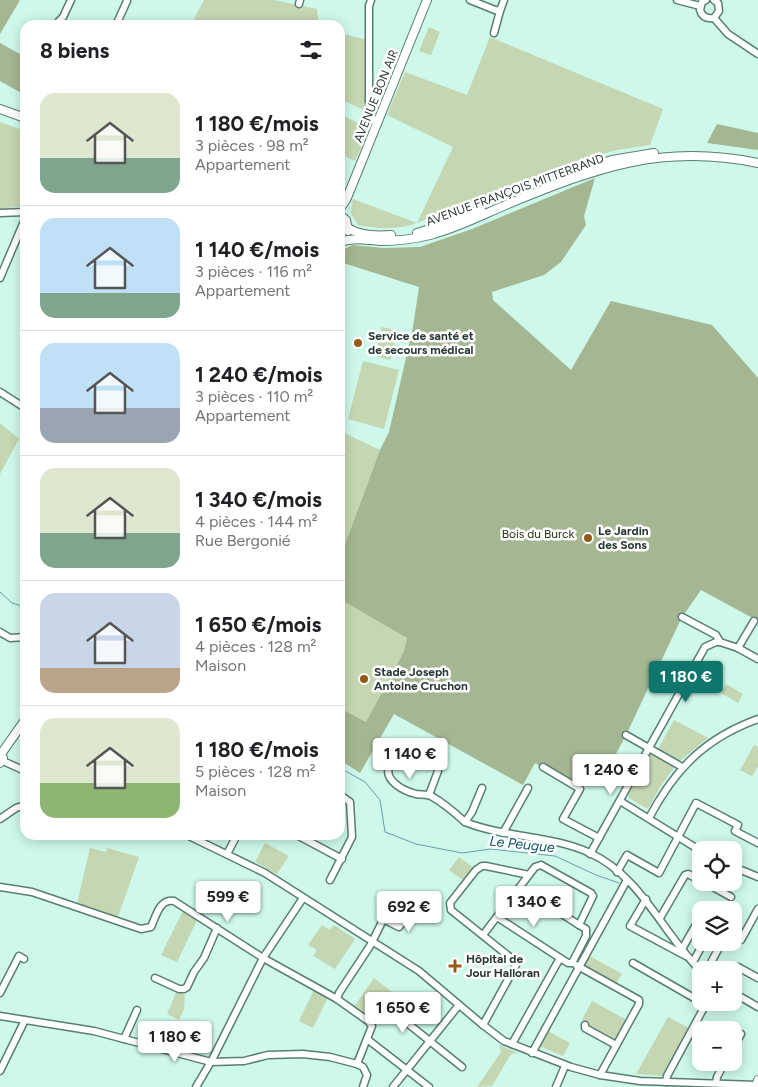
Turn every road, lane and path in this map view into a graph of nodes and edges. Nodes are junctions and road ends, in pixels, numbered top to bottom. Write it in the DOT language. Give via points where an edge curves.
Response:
graph roads {
  1 [pos="70,0"];
  2 [pos="128,0"];
  3 [pos="371,0"];
  4 [pos="427,0"];
  5 [pos="470,0"];
  6 [pos="504,0"];
  7 [pos="677,0"];
  8 [pos="706,0"];
  9 [pos="714,0"];
  10 [pos="700,6"];
  11 [pos="500,11"];
  12 [pos="714,18"];
  13 [pos="60,20"];
  14 [pos="118,20"];
  15 [pos="494,33"];
  16 [pos="758,54"];
  17 [pos="0,108"];
  18 [pos="0,114"];
  19 [pos="20,116"];
  20 [pos="20,120"];
  21 [pos="376,124"];
  22 [pos="758,158"];
  23 [pos="758,163"];
  24 [pos="346,200"];
  25 [pos="345,204"];
  26 [pos="20,212"];
  27 [pos="0,213"];
  28 [pos="345,221"];
  29 [pos="20,231"];
  30 [pos="345,237"];
  31 [pos="345,240"];
  32 [pos="0,278"];
  33 [pos="0,392"];
  34 [pos="20,405"];
  35 [pos="682,617"];
  36 [pos="754,621"];
  37 [pos="0,632"];
  38 [pos="20,637"];
  39 [pos="720,642"];
  40 [pos="738,648"];
  41 [pos="758,659"];
  42 [pos="665,669"];
  43 [pos="686,681"];
  44 [pos="758,719"];
  45 [pos="20,728"];
  46 [pos="626,736"];
  47 [pos="649,749"];
  48 [pos="1,758"];
  49 [pos="543,767"];
  50 [pos="682,767"];
  51 [pos="20,768"];
  52 [pos="482,788"];
  53 [pos="528,788"];
  54 [pos="429,795"];
  55 [pos="345,799"];
  56 [pos="620,801"];
  57 [pos="20,807"];
  58 [pos="649,818"];
  59 [pos="0,819"];
  60 [pos="465,822"];
  61 [pos="504,833"];
  62 [pos="678,837"];
  63 [pos="599,838"];
  64 [pos="198,840"];
  65 [pos="235,840"];
  66 [pos="306,840"];
  67 [pos="758,844"];
  68 [pos="692,845"];
  69 [pos="228,854"];
  70 [pos="590,854"];
  71 [pos="342,859"];
  72 [pos="742,869"];
  73 [pos="617,872"];
  74 [pos="757,874"];
  75 [pos="528,875"];
  76 [pos="692,876"];
  77 [pos="330,880"];
  78 [pos="626,880"];
  79 [pos="0,887"];
  80 [pos="520,887"];
  81 [pos="718,891"];
  82 [pos="303,898"];
  83 [pos="418,898"];
  84 [pos="731,898"];
  85 [pos="646,899"];
  86 [pos="758,909"];
  87 [pos="497,917"];
  88 [pos="660,918"];
  89 [pos="579,925"];
  90 [pos="217,928"];
  91 [pos="692,932"];
  92 [pos="483,935"];
  93 [pos="742,938"];
  94 [pos="371,942"];
  95 [pos="682,950"];
  96 [pos="687,957"];
  97 [pos="24,958"];
  98 [pos="263,958"];
  99 [pos="560,958"];
  100 [pos="692,961"];
  101 [pos="572,963"];
  102 [pos="633,963"];
  103 [pos="579,967"];
  104 [pos="742,970"];
  105 [pos="758,978"];
  106 [pos="158,981"];
  107 [pos="0,993"];
  108 [pos="692,996"];
  109 [pos="742,998"];
  110 [pos="337,999"];
  111 [pos="459,1005"];
  112 [pos="758,1007"];
  113 [pos="137,1010"];
  114 [pos="391,1010"];
  115 [pos="700,1011"];
  116 [pos="0,1016"];
  117 [pos="25,1020"];
  118 [pos="483,1025"];
  119 [pos="585,1025"];
  120 [pos="124,1039"];
  121 [pos="367,1039"];
  122 [pos="430,1041"];
  123 [pos="512,1044"];
  124 [pos="616,1045"];
  125 [pos="532,1053"];
  126 [pos="211,1062"];
  127 [pos="358,1064"];
  128 [pos="565,1066"];
  129 [pos="462,1067"];
  130 [pos="407,1070"];
  131 [pos="0,1071"];
  132 [pos="721,1071"];
  133 [pos="600,1075"];
  134 [pos="666,1082"];
  135 [pos="716,1083"];
  136 [pos="757,1084"];
  137 [pos="196,1087"];
  138 [pos="363,1087"];
  139 [pos="393,1087"];
  140 [pos="429,1087"];
  141 [pos="556,1087"];
  1 -- 13 [label="street"];
  2 -- 14 [label="street"];
  3 -- 21 [label="street" via="369,102"];
  4 -- 21 [label="main road, AVENUE BON AIR"];
  5 -- 11 [label="street"];
  6 -- 11 [label="street"];
  7 -- 10 [label="street"];
  8 -- 10 [label="street"];
  9 -- 12 [label="street" via="719,11"];
  10 -- 12 [label="street" via="702,15"];
  11 -- 15 [label="street"];
  12 -- 16 [label="street" via="728,34"];
  17 -- 19 [label="main road"];
  18 -- 20 [label="main road"];
  21 -- 24 [label="main road, AVENUE BON AIR"];
  22 -- 28 [label="main road, AVENUE FRANÇOIS MITTERRAND" via="700,150 645,153 597,164 415,233 384,236 360,233"];
  23 -- 31 [label="main road, AVENUE FRANÇOIS MITTERRAND" via="700,156 646,159 588,173 430,235 401,240"];
  24 -- 25 [label="main road, AVENUE BON AIR"];
  26 -- 27 [label="street"];
  28 -- 30 [label="main road"];
  29 -- 32 [label="street"];
  33 -- 34 [label="street"];
  35 -- 39 [label="street" via="716,635"];
  36 -- 40 [label="street"];
  37 -- 38 [label="street" via="10,638"];
  39 -- 40 [label="street"];
  39 -- 43 [label="street" via="705,647"];
  40 -- 41 [label="street"];
  42 -- 43 [label="street"];
  43 -- 47 [label="street"];
  44 -- 50 [label="street" via="714,741"];
  45 -- 48 [label="main road"];
  46 -- 47 [label="street"];
  47 -- 50 [label="street"];
  47 -- 56 [label="street"];
  48 -- 51 [label="street"];
  49 -- 63 [label="street" via="580,789 563,818"];
  50 -- 58 [label="street"];
  52 -- 60 [label="street"];
  53 -- 61 [label="street"];
  54 -- 54 [label="street" via="415,794 391,780 389,766 399,750 405,749 437,767"];
  54 -- 60 [label="street"];
  55 -- 71 [label="street" via="350,802 352,837"];
  56 -- 58 [label="street"];
  56 -- 63 [label="street"];
  57 -- 59 [label="street"];
  58 -- 62 [label="street"];
  60 -- 61 [label="street"];
  61 -- 70 [label="street" via="566,845"];
  62 -- 67 [label="street" via="696,803 738,826 735,831"];
  62 -- 68 [label="street"];
  62 -- 73 [label="street" via="659,873 627,855"];
  63 -- 70 [label="street"];
  64 -- 69 [label="street"];
  65 -- 69 [label="street"];
  66 -- 71 [label="street"];
  69 -- 82 [label="street" via="264,872"];
  70 -- 73 [label="street"];
  71 -- 77 [label="street"];
  72 -- 74 [label="street"];
  73 -- 78 [label="street"];
  75 -- 80 [label="street"];
  75 -- 89 [label="street" via="541,865 592,893 593,898"];
  75 -- 92 [label="street" via="482,866 450,903 451,910"];
  76 -- 88 [label="street" via="685,875"];
  78 -- 85 [label="street"];
  78 -- 103 [label="street"];
  79 -- 90 [label="street" via="32,892 142,929 151,927 163,903 169,900"];
  80 -- 87 [label="street"];
  80 -- 89 [label="street"];
  81 -- 84 [label="street"];
  82 -- 94 [label="street"];
  82 -- 98 [label="street"];
  83 -- 94 [label="street" via="399,927 385,920"];
  85 -- 88 [label="street"];
  85 -- 96 [label="street" via="630,926"];
  86 -- 93 [label="street"];
  87 -- 92 [label="street"];
  87 -- 99 [label="street"];
  88 -- 95 [label="street"];
  89 -- 101 [label="street" via="586,929 586,936"];
  90 -- 98 [label="street"];
  90 -- 106 [label="street" via="187,987 179,989"];
  91 -- 95 [label="street"];
  92 -- 118 [label="street" via="516,965"];
  94 -- 110 [label="street"];
  94 -- 111 [label="street" via="419,971"];
  95 -- 96 [label="street"];
  96 -- 100 [label="street"];
  97 -- 107 [label="street" via="19,956"];
  98 -- 110 [label="street"];
  98 -- 126 [label="street"];
  99 -- 101 [label="street"];
  99 -- 123 [label="street"];
  101 -- 103 [label="street"];
  102 -- 108 [label="street"];
  103 -- 124 [label="street" via="639,1000"];
  103 -- 125 [label="street"];
  104 -- 105 [label="street"];
  109 -- 112 [label="street"];
  110 -- 121 [label="street" via="371,1024"];
  111 -- 118 [label="street"];
  111 -- 122 [label="street"];
  113 -- 120 [label="street"];
  114 -- 122 [label="street"];
  115 -- 134 [label="street"];
  116 -- 117 [label="street"];
  117 -- 120 [label="street"];
  117 -- 131 [label="street"];
  118 -- 123 [label="street"];
  119 -- 124 [label="street" via="585,1028"];
  120 -- 126 [label="street"];
  121 -- 127 [label="street"];
  121 -- 130 [label="street"];
  122 -- 129 [label="street"];
  122 -- 130 [label="street"];
  123 -- 125 [label="street"];
  124 -- 133 [label="street"];
  125 -- 128 [label="street"];
  126 -- 127 [label="street" via="303,1054"];
  126 -- 137 [label="street"];
  127 -- 138 [label="street" via="367,1075"];
  128 -- 133 [label="street"];
  128 -- 141 [label="street"];
  130 -- 139 [label="street"];
  130 -- 140 [label="street"];
  132 -- 135 [label="street"];
  133 -- 134 [label="street"];
  134 -- 135 [label="street"];
  135 -- 136 [label="street"];
}
